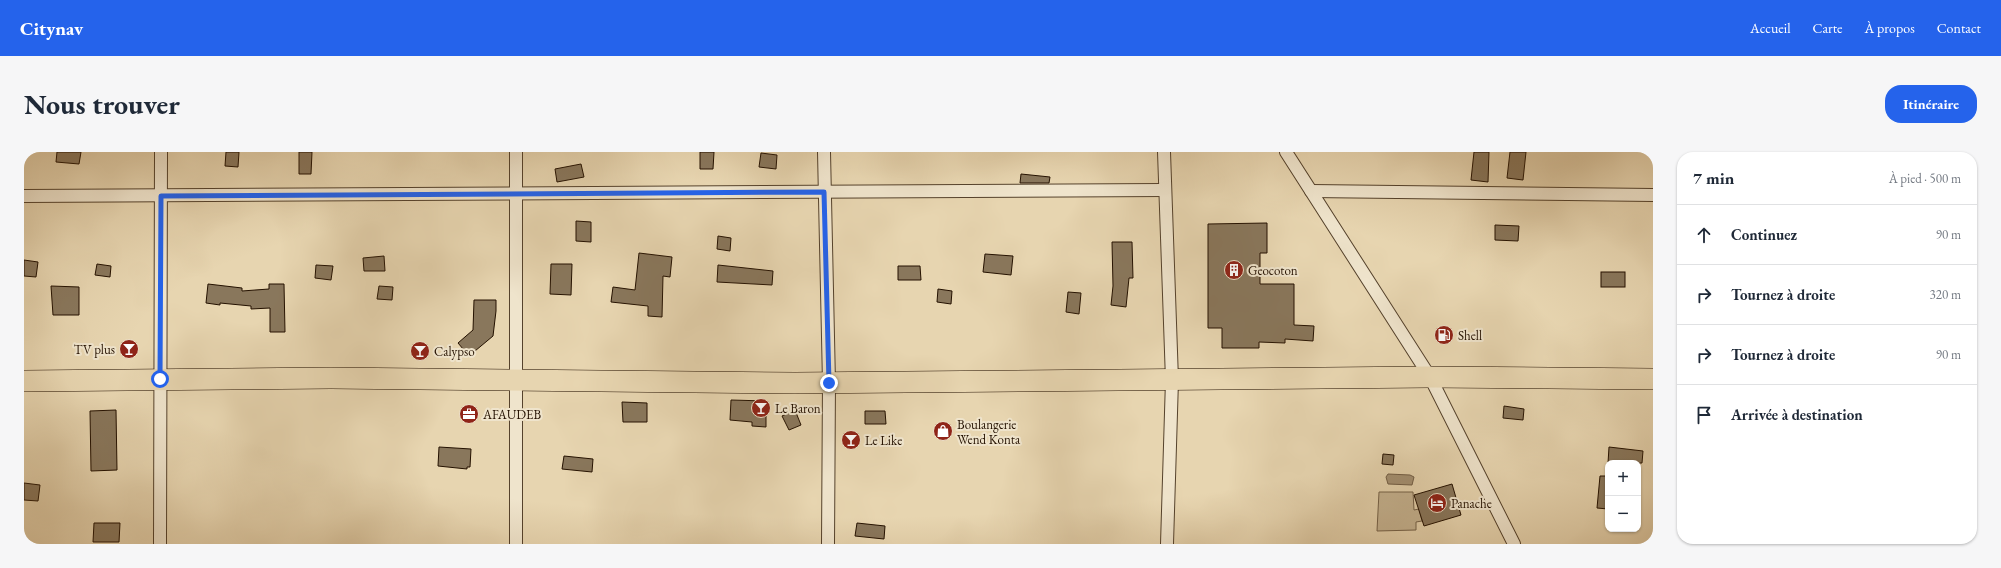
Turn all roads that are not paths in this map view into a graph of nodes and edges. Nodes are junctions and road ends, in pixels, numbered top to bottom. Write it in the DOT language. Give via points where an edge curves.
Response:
graph roads {
  1 [pos="161,152"];
  2 [pos="516,152"];
  3 [pos="824,152"];
  4 [pos="1164,152"];
  5 [pos="1286,152"];
  6 [pos="1164,190"];
  7 [pos="1311,191"];
  8 [pos="824,192"];
  9 [pos="516,193"];
  10 [pos="24,196"];
  11 [pos="161,196"];
  12 [pos="1653,196"];
  13 [pos="1430,377"];
  14 [pos="160,379"];
  15 [pos="1653,379"];
  16 [pos="1172,380"];
  17 [pos="24,381"];
  18 [pos="517,381"];
  19 [pos="829,383"];
  20 [pos="160,544"];
  21 [pos="516,544"];
  22 [pos="828,544"];
  23 [pos="1167,544"];
  24 [pos="1514,544"];
  1 -- 11 [label="street"];
  2 -- 9 [label="street"];
  3 -- 8 [label="street"];
  4 -- 6 [label="street"];
  5 -- 7 [label="street"];
  6 -- 8 [label="street"];
  6 -- 16 [label="street"];
  7 -- 12 [label="street"];
  7 -- 13 [label="street"];
  8 -- 9 [label="street"];
  8 -- 19 [label="street"];
  9 -- 11 [label="street"];
  9 -- 18 [label="street"];
  10 -- 11 [label="street"];
  11 -- 14 [label="street"];
  13 -- 15 [label="highway"];
  13 -- 16 [label="highway"];
  13 -- 24 [label="street"];
  14 -- 17 [label="highway"];
  14 -- 18 [label="highway"];
  14 -- 20 [label="street"];
  16 -- 19 [label="highway"];
  16 -- 23 [label="street"];
  18 -- 19 [label="highway"];
  18 -- 21 [label="street"];
  19 -- 22 [label="street"];
}
